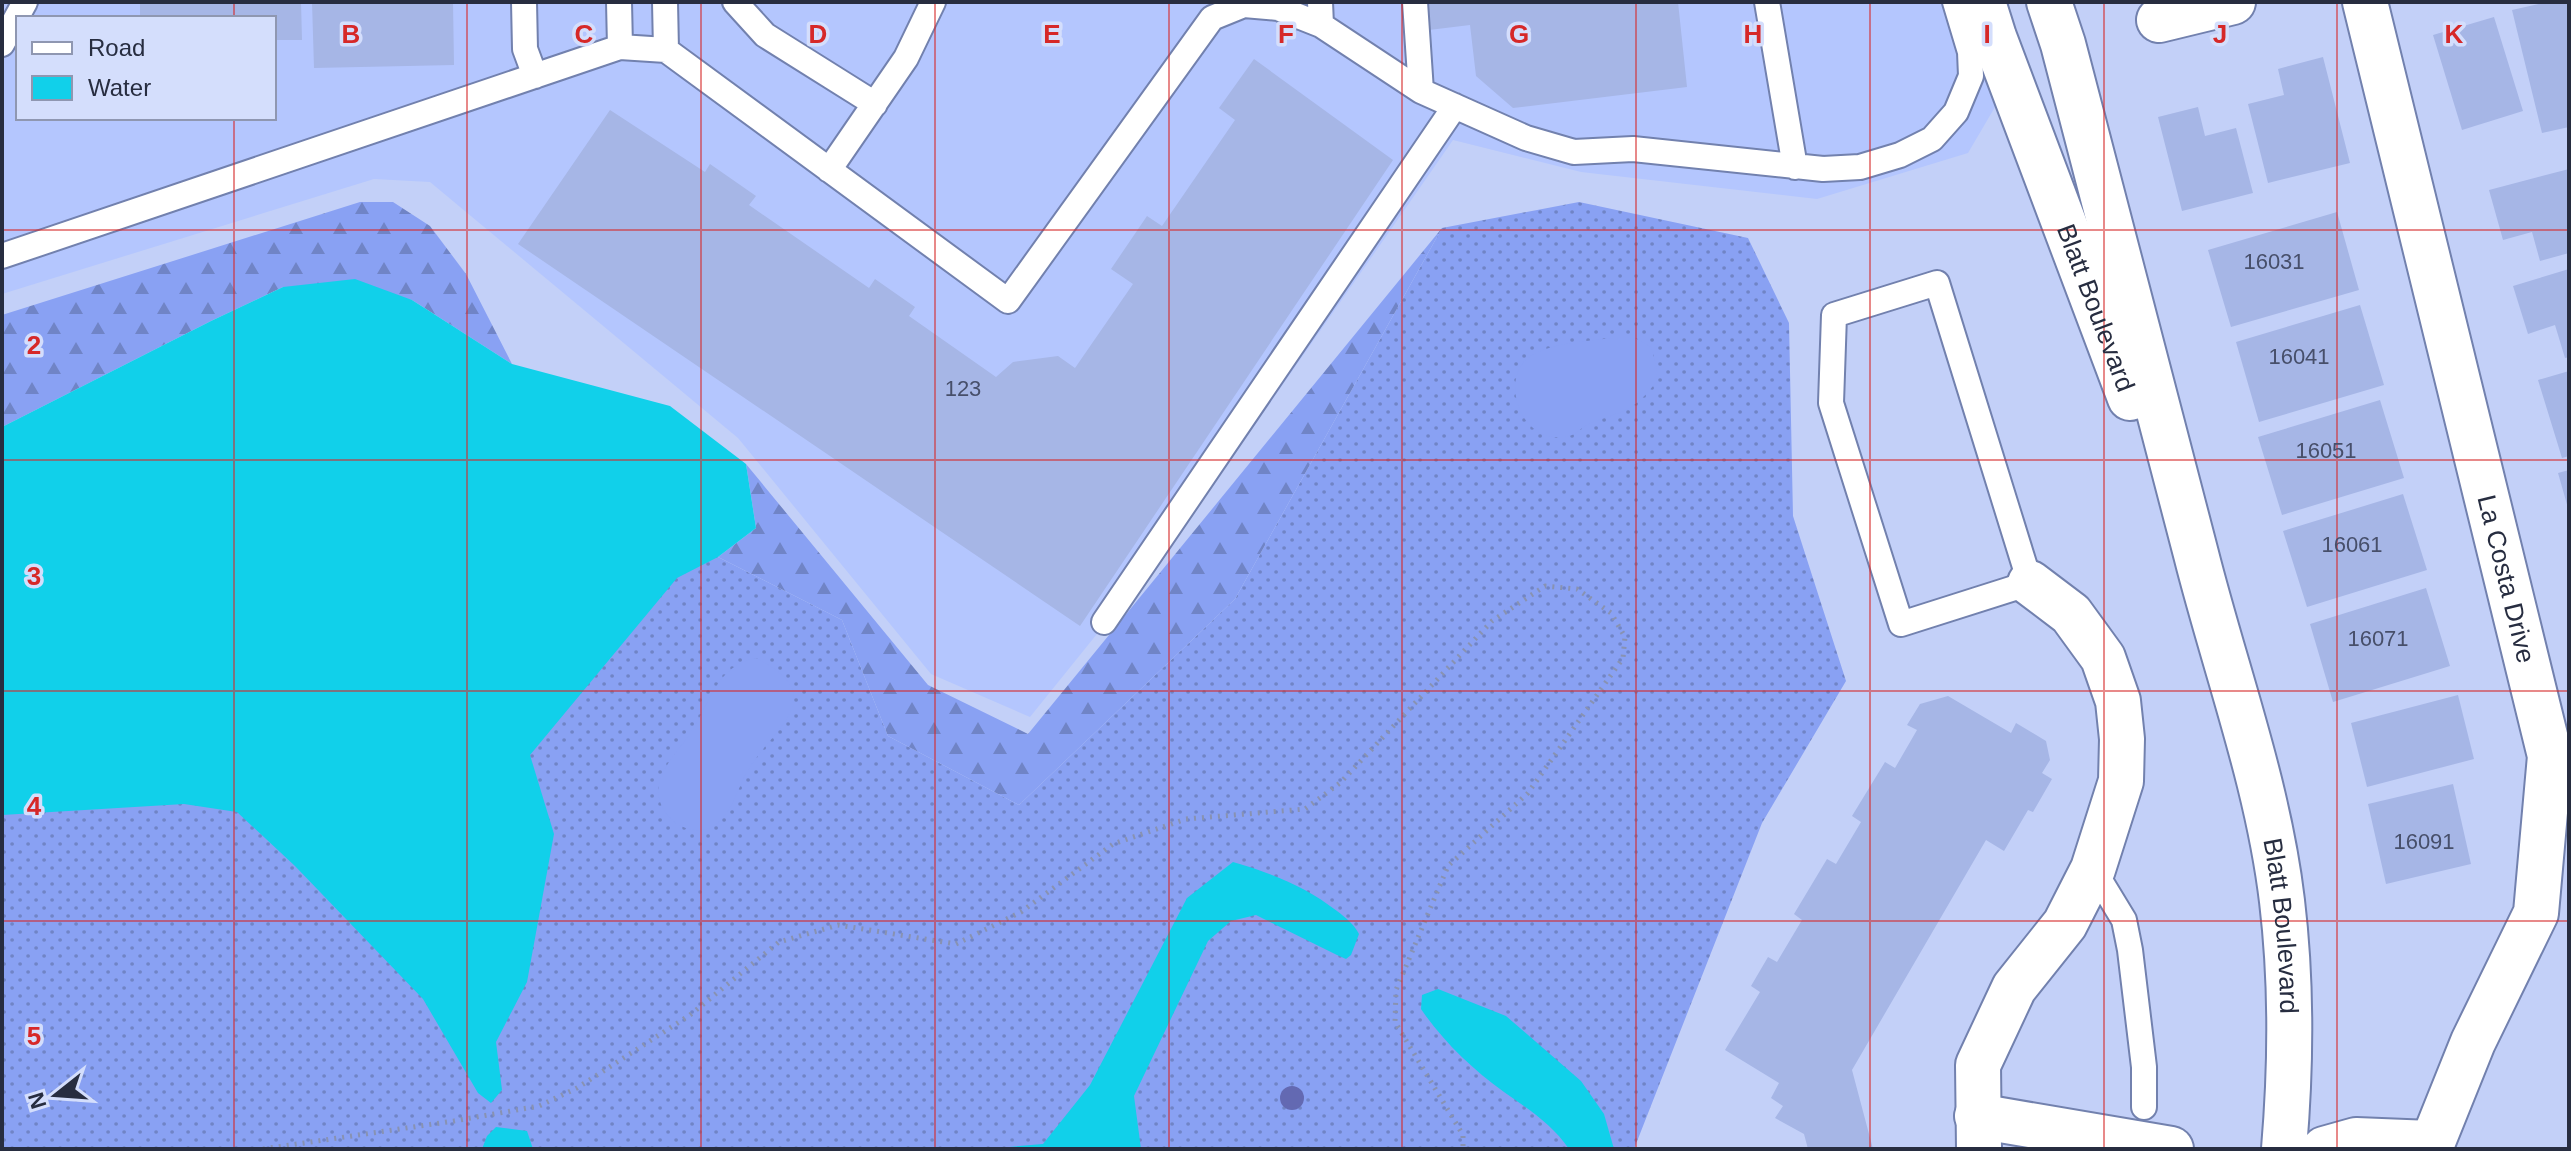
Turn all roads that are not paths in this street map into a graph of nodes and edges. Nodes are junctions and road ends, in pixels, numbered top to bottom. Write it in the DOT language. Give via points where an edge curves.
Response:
graph roads {
  1 [pos="524,2"];
  2 [pos="619,2"];
  3 [pos="665,2"];
  4 [pos="735,2"];
  5 [pos="933,2"];
  6 [pos="1415,2"];
  7 [pos="1767,2"];
  8 [pos="1955,2"];
  9 [pos="1983,2"];
  10 [pos="2049,2"];
  11 [pos="2233,2"];
  12 [pos="2365,2"];
  13 [pos="1321,13"];
  14 [pos="16,18"];
  15 [pos="2159,20"];
  16 [pos="2,44"];
  17 [pos="620,47"];
  18 [pos="666,50"];
  19 [pos="535,76"];
  20 [pos="1421,91"];
  21 [pos="875,104"];
  22 [pos="1455,106"];
  23 [pos="1795,167"];
  24 [pos="829,170"];
  25 [pos="2,256"];
  26 [pos="2030,583"];
  27 [pos="2211,614"];
  28 [pos="1104,622"];
  29 [pos="2093,869"];
  30 [pos="2144,1107"];
  31 [pos="1978,1132"];
  32 [pos="2431,1146"];
  33 [pos="2171,1149"];
  34 [pos="2284,1149"];
  35 [pos="2324,1149"];
  1 -- 19 [label="lane" via="525,49"];
  2 -- 17 [label="lane"];
  3 -- 18 [label="lane"];
  4 -- 21 [label="lane" via="765,35"];
  5 -- 21 [label="lane" via="906,58"];
  6 -- 20 [label="lane"];
  7 -- 23 [label="lane"];
  8 -- 23 [label="lane" via="1970,52 1971,76 1956,112 1932,139 1860,167"];
  9 -- 27 [label="street, Blatt Boulevard"];
  10 -- 27 [label="street, Blatt Boulevard"];
  11 -- 15 [label="street"];
  12 -- 32 [label="street, La Costa Drive" via="2550,756 2536,913 2473,1042"];
  13 -- 20 [label="lane"];
  13 -- 24 [label="lane" via="1244,5 1212,18 1008,301 912,217"];
  14 -- 16 [label="lane"];
  17 -- 18 [label="lane"];
  17 -- 19 [label="lane"];
  18 -- 24 [label="lane"];
  19 -- 25 [label="lane"];
  20 -- 22 [label="lane"];
  21 -- 24 [label="lane"];
  22 -- 23 [label="lane" via="1526,138 1574,152 1633,149"];
  22 -- 28 [label="lane"];
  26 -- 26 [label="lane" via="1937,283 1834,315 1831,403 1901,624"];
  26 -- 29 [label="street" via="2071,614 2103,658 2118,701 2121,781"];
  27 -- 34 [label="street, Blatt Boulevard" via="2263,801 2282,898 2290,988"];
  29 -- 30 [label="lane" via="2124,920 2144,1067"];
  29 -- 31 [label="street" via="2065,924 2014,988 1978,1065"];
  31 -- 33 [label="street"];
  32 -- 35 [label="street, La Costa Drive" via="2356,1140"];
}
